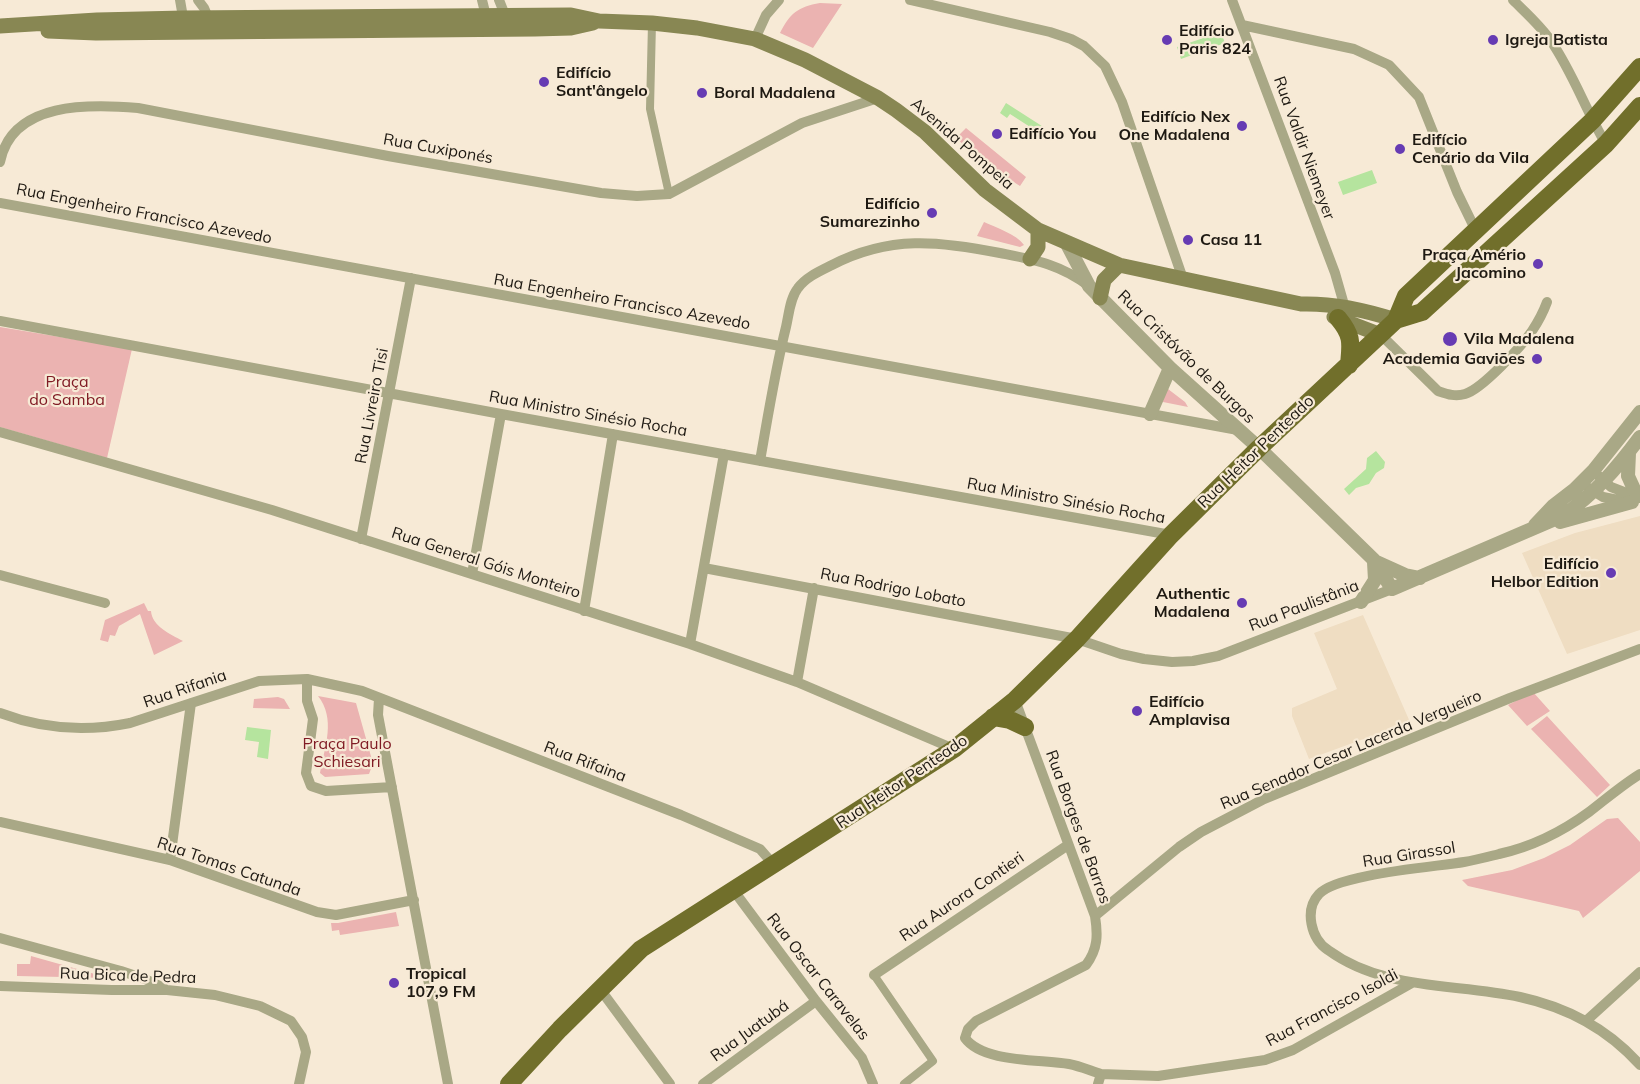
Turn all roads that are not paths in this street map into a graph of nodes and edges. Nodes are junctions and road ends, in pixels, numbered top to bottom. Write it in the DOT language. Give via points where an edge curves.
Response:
graph roads {
  1 [pos="180,0"];
  2 [pos="198,0"];
  3 [pos="499,0"];
  4 [pos="779,0"];
  5 [pos="910,0"];
  6 [pos="1232,0"];
  7 [pos="1513,0"];
  8 [pos="486,15"];
  9 [pos="507,22"];
  10 [pos="652,23"];
  11 [pos="184,25"];
  12 [pos="211,25"];
  13 [pos="1242,25"];
  14 [pos="0,26"];
  15 [pos="755,39"];
  16 [pos="1640,67"];
  17 [pos="879,98"];
  18 [pos="1640,106"];
  19 [pos="1592,122"];
  20 [pos="1606,144"];
  21 [pos="0,162"];
  22 [pos="669,194"];
  23 [pos="0,202"];
  24 [pos="1038,230"];
  25 [pos="1476,231"];
  26 [pos="1067,244"];
  27 [pos="1030,259"];
  28 [pos="1119,265"];
  29 [pos="411,278"];
  30 [pos="1183,279"];
  31 [pos="1089,286"];
  32 [pos="1100,298"];
  33 [pos="1547,303"];
  34 [pos="1342,313"];
  35 [pos="1396,320"];
  36 [pos="0,321"];
  37 [pos="1381,335"];
  38 [pos="781,346"];
  39 [pos="1349,365"];
  40 [pos="1170,368"];
  41 [pos="390,393"];
  42 [pos="1640,412"];
  43 [pos="501,414"];
  44 [pos="1150,414"];
  45 [pos="1238,430"];
  46 [pos="0,432"];
  47 [pos="613,434"];
  48 [pos="1640,437"];
  49 [pos="1258,448"];
  50 [pos="1629,452"];
  51 [pos="724,454"];
  52 [pos="760,461"];
  53 [pos="1593,471"];
  54 [pos="1582,483"];
  55 [pos="1599,487"];
  56 [pos="1637,499"];
  57 [pos="1534,527"];
  58 [pos="1171,535"];
  59 [pos="362,538"];
  60 [pos="1374,560"];
  61 [pos="704,568"];
  62 [pos="472,574"];
  63 [pos="0,575"];
  64 [pos="1420,578"];
  65 [pos="814,588"];
  66 [pos="1392,589"];
  67 [pos="105,603"];
  68 [pos="1361,603"];
  69 [pos="584,611"];
  70 [pos="1077,639"];
  71 [pos="690,644"];
  72 [pos="1640,648"];
  73 [pos="307,679"];
  74 [pos="797,682"];
  75 [pos="378,698"];
  76 [pos="1015,700"];
  77 [pos="191,703"];
  78 [pos="0,712"];
  79 [pos="993,717"];
  80 [pos="1025,727"];
  81 [pos="954,749"];
  82 [pos="1640,774"];
  83 [pos="392,787"];
  84 [pos="0,822"];
  85 [pos="1068,845"];
  86 [pos="170,860"];
  87 [pos="774,865"];
  88 [pos="734,891"];
  89 [pos="414,900"];
  90 [pos="1095,916"];
  91 [pos="0,938"];
  92 [pos="1640,972"];
  93 [pos="874,975"];
  94 [pos="1412,983"];
  95 [pos="0,987"];
  96 [pos="600,989"];
  97 [pos="167,990"];
  98 [pos="816,1001"];
  99 [pos="1586,1021"];
  100 [pos="1640,1065"];
  101 [pos="1100,1079"];
  102 [pos="299,1084"];
  103 [pos="448,1084"];
  104 [pos="510,1084"];
  105 [pos="670,1084"];
  106 [pos="703,1084"];
  107 [pos="873,1084"];
  108 [pos="904,1084"];
  1 -- 11 [label="street"];
  2 -- 12 [label="street"];
  3 -- 9 [label="street"];
  4 -- 15 [label="street" via="766,15"];
  5 -- 30 [label="street" via="1050,32 1071,39 1097,57 1122,102"];
  6 -- 13 [label="street, Rua Valdir Niemeyer"];
  7 -- 19 [label="street" via="1551,41"];
  8 -- 9 [label="main road, Avenida Pompeia"];
  8 -- 12 [label="main road, Avenida Pompeia"];
  9 -- 10 [label="main road, Avenida Pompeia" via="571,15 599,21"];
  10 -- 15 [label="main road, Avenida Pompeia"];
  10 -- 22 [label="street" via="651,109"];
  11 -- 12 [label="main road, Avenida Pompeia"];
  11 -- 14 [label="main road, Avenida Pompeia" via="97,20"];
  13 -- 25 [label="street" via="1354,49 1389,65 1419,97"];
  13 -- 34 [label="street, Rua Valdir Niemeyer" via="1335,273"];
  15 -- 17 [label="main road, Avenida Pompeia"];
  16 -- 19 [label="main road, Rua Heitor Penteado"];
  17 -- 22 [label="street, Rua Cuxiponés" via="802,123"];
  17 -- 24 [label="main road, Avenida Pompeia" via="925,132 985,190"];
  18 -- 20 [label="main road, Rua Heitor Penteado"];
  19 -- 20 [label="street"];
  19 -- 25 [label="main road, Rua Heitor Penteado"];
  20 -- 35 [label="main road, Rua Heitor Penteado" via="1422,312"];
  21 -- 22 [label="street, Rua Cuxiponés" via="7,141 17,128 36,117 76,107 109,106 138,108 601,193"];
  23 -- 29 [label="street, Rua Engenheiro Francisco Azevedo"];
  24 -- 26 [label="main road, Avenida Pompeia"];
  24 -- 27 [label="main road" via="1038,247"];
  25 -- 35 [label="main road, Rua Heitor Penteado" via="1406,296"];
  26 -- 28 [label="main road, Avenida Pompeia"];
  26 -- 31 [label="street, Rua Cristóvão de Burgos"];
  27 -- 31 [label="street" via="1059,267"];
  27 -- 38 [label="street" via="931,242 864,250 817,272 797,289"];
  28 -- 30 [label="main road, Avenida Pompeia"];
  28 -- 32 [label="main road" via="1104,279"];
  29 -- 38 [label="street, Rua Engenheiro Francisco Azevedo"];
  29 -- 41 [label="street, Rua Livreiro Tisi"];
  30 -- 34 [label="main road, Avenida Pompeia" via="1301,304 1315,311"];
  31 -- 32 [label="street, Rua Cristóvão de Burgos"];
  32 -- 40 [label="street, Rua Cristóvão de Burgos"];
  33 -- 37 [label="street" via="1519,347 1475,390 1457,396 1438,391"];
  34 -- 35 [label="main road, Avenida Pompeia" via="1375,313"];
  34 -- 37 [label="main road, Avenida Pompeia"];
  34 -- 39 [label="main road" via="1351,340"];
  35 -- 37 [label="main road, Rua Heitor Penteado"];
  36 -- 41 [label="street, Rua Ministro Sinésio Rocha"];
  37 -- 39 [label="main road, Rua Heitor Penteado"];
  38 -- 44 [label="street, Rua Engenheiro Francisco Azevedo"];
  38 -- 52 [label="street"];
  39 -- 49 [label="main road, Rua Heitor Penteado"];
  40 -- 44 [label="street"];
  40 -- 45 [label="street, Rua Cristóvão de Burgos"];
  41 -- 43 [label="street, Rua Ministro Sinésio Rocha"];
  41 -- 59 [label="street, Rua Livreiro Tisi"];
  42 -- 53 [label="street, Rua Paulistânia"];
  43 -- 47 [label="street, Rua Ministro Sinésio Rocha"];
  43 -- 62 [label="street"];
  44 -- 45 [label="street, Rua Engenheiro Francisco Azevedo"];
  45 -- 49 [label="street, Rua Cristóvão de Burgos"];
  46 -- 59 [label="street, Rua General Góis Monteiro"];
  47 -- 51 [label="street, Rua Ministro Sinésio Rocha"];
  47 -- 69 [label="street"];
  48 -- 50 [label="street, Rua Paulistânia"];
  49 -- 58 [label="main road, Rua Heitor Penteado"];
  49 -- 60 [label="street, Rua Cristóvão de Burgos"];
  50 -- 55 [label="street, Rua Paulistânia"];
  50 -- 56 [label="street" via="1628,476"];
  51 -- 52 [label="street, Rua Ministro Sinésio Rocha"];
  51 -- 61 [label="street"];
  52 -- 58 [label="street, Rua Ministro Sinésio Rocha"];
  53 -- 54 [label="street, Rua Paulistânia"];
  53 -- 55 [label="street"];
  54 -- 55 [label="street"];
  54 -- 57 [label="street, Rua Paulistânia"];
  55 -- 56 [label="street" via="1611,500"];
  55 -- 57 [label="street, Rua Paulistânia" via="1562,516"];
  56 -- 57 [label="street" via="1586,516"];
  57 -- 64 [label="street, Rua Paulistânia"];
  58 -- 70 [label="main road, Rua Heitor Penteado"];
  59 -- 62 [label="street, Rua General Góis Monteiro"];
  60 -- 64 [label="street"];
  60 -- 66 [label="street, Rua Cristóvão de Burgos"];
  60 -- 68 [label="street" via="1375,580"];
  61 -- 65 [label="street, Rua Rodrigo Lobato"];
  61 -- 71 [label="street"];
  62 -- 69 [label="street, Rua General Góis Monteiro"];
  63 -- 67 [label="street"];
  64 -- 66 [label="street, Rua Paulistânia"];
  65 -- 70 [label="street, Rua Rodrigo Lobato"];
  65 -- 74 [label="street"];
  66 -- 68 [label="street, Rua Paulistânia"];
  68 -- 70 [label="street, Rua Paulistânia" via="1218,656 1193,661 1144,659"];
  69 -- 71 [label="street, Rua General Góis Monteiro"];
  70 -- 76 [label="main road, Rua Heitor Penteado"];
  71 -- 74 [label="street, Rua General Góis Monteiro"];
  72 -- 90 [label="street, Rua Senador Cesar Lacerda Vergueiro" via="1264,799 1194,837"];
  73 -- 75 [label="street, Rua Rifania"];
  73 -- 77 [label="street, Rua Rifania" via="260,681"];
  73 -- 83 [label="street" via="307,701 313,719 306,773 311,786 326,791"];
  74 -- 81 [label="street, Rua General Góis Monteiro"];
  75 -- 83 [label="street"];
  75 -- 87 [label="street, Rua Rifaina" via="681,815 760,849"];
  76 -- 79 [label="main road, Rua Heitor Penteado"];
  76 -- 80 [label="street, Rua Borges de Barros"];
  77 -- 78 [label="street, Rua Rifania" via="130,723 91,729 42,724"];
  77 -- 86 [label="street"];
  79 -- 80 [label="main road"];
  79 -- 81 [label="main road, Rua Heitor Penteado"];
  80 -- 85 [label="street, Rua Borges de Barros"];
  81 -- 87 [label="main road, Rua Heitor Penteado"];
  82 -- 94 [label="street, Rua Girassol" via="1562,829 1532,843 1465,862 1350,880 1319,893 1311,924 1325,949 1346,963"];
  83 -- 89 [label="street"];
  84 -- 86 [label="street, Rua Tomas Catunda"];
  85 -- 90 [label="street, Rua Borges de Barros"];
  85 -- 93 [label="street, Rua Aurora Contieri"];
  86 -- 89 [label="street, Rua Tomas Catunda" via="317,912 336,915"];
  87 -- 88 [label="main road, Rua Heitor Penteado"];
  88 -- 96 [label="main road, Rua Heitor Penteado" via="641,949"];
  88 -- 98 [label="street, Rua Oscar Caravelas"];
  89 -- 103 [label="street"];
  90 -- 101 [label="street, Rua Borges de Barros" via="1097,945 1086,965 976,1021 965,1038 982,1051 1071,1064"];
  91 -- 97 [label="street" via="137,976"];
  92 -- 99 [label="street"];
  93 -- 108 [label="street" via="933,1061"];
  94 -- 99 [label="street, Rua Francisco Isoldi" via="1518,996"];
  94 -- 101 [label="street, Rua Francisco Isoldi" via="1293,1050 1265,1060 1158,1076"];
  95 -- 97 [label="street, Rua Bica de Pedra"];
  96 -- 104 [label="main road, Rua Heitor Penteado"];
  96 -- 105 [label="street"];
  97 -- 102 [label="street, Rua Bica de Pedra" via="215,995 260,1006 291,1021 306,1052"];
  98 -- 106 [label="street, Rua Juatubá"];
  98 -- 107 [label="street, Rua Oscar Caravelas" via="862,1058"];
  99 -- 100 [label="street, Rua Francisco Isoldi"];
}
